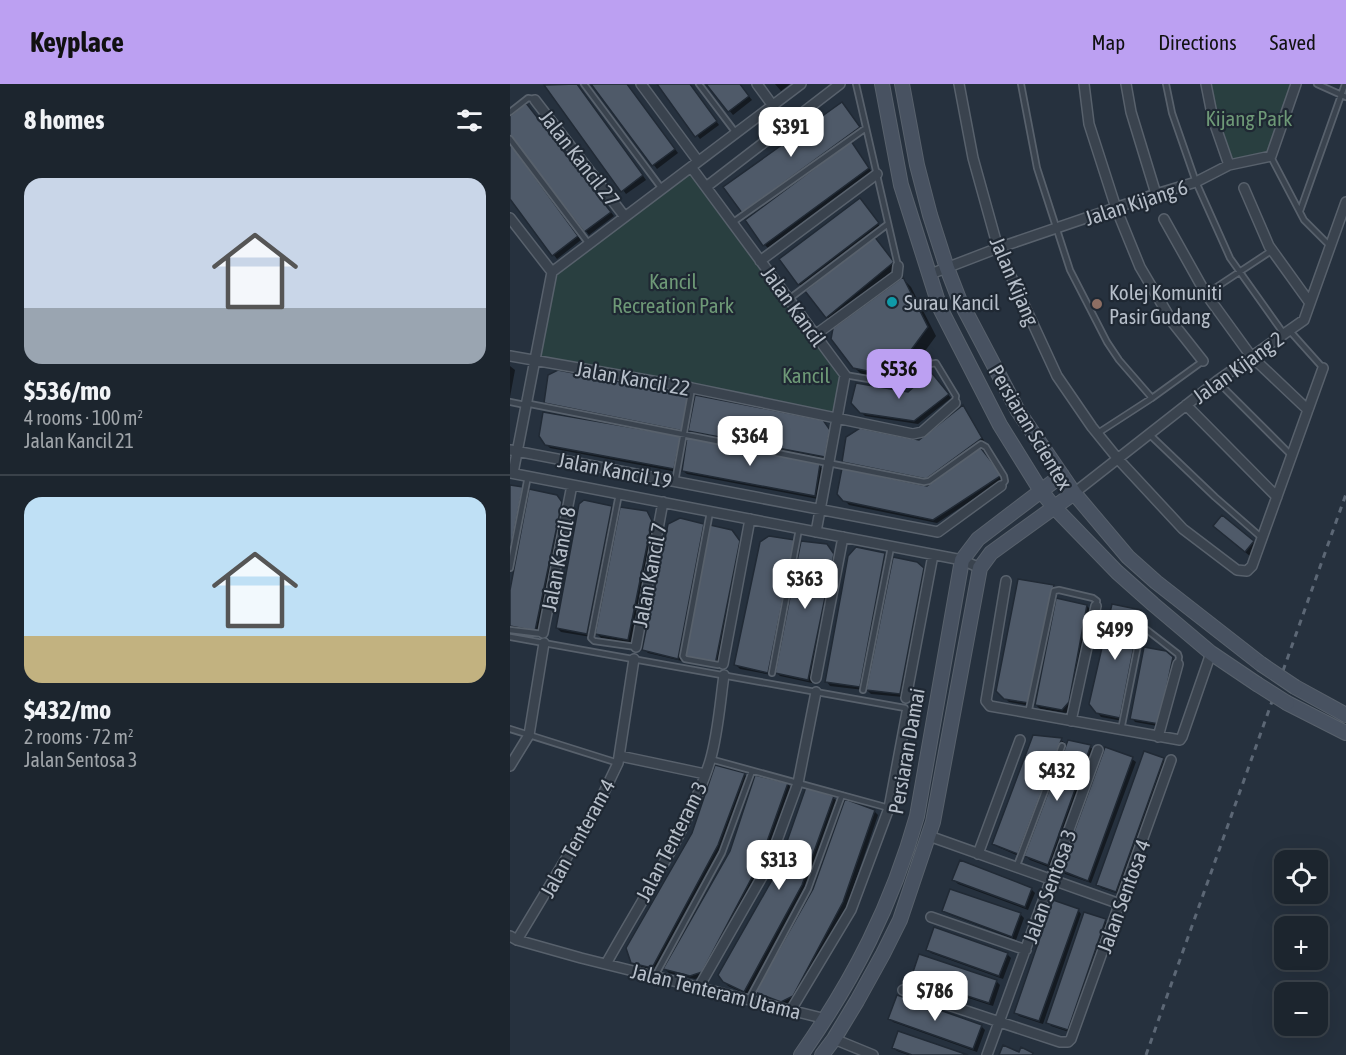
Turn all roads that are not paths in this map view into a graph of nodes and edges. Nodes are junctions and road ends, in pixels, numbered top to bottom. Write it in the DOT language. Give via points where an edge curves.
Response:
graph roads {
  1 [pos="584,84"];
  2 [pos="641,84"];
  3 [pos="699,84"];
  4 [pos="757,84"];
  5 [pos="801,84"];
  6 [pos="840,84"];
  7 [pos="856,84"];
  8 [pos="882,84"];
  9 [pos="902,84"];
  10 [pos="959,84"];
  11 [pos="1021,84"];
  12 [pos="1084,84"];
  13 [pos="1126,84"];
  14 [pos="1166,84"];
  15 [pos="1206,84"];
  16 [pos="1296,84"];
  17 [pos="1317,84"];
  18 [pos="1345,84"];
  19 [pos="1343,96"];
  20 [pos="535,100"];
  21 [pos="773,105"];
  22 [pos="510,112"];
  23 [pos="866,128"];
  24 [pos="736,133"];
  25 [pos="510,139"];
  26 [pos="1271,156"];
  27 [pos="695,164"];
  28 [pos="1229,165"];
  29 [pos="877,174"];
  30 [pos="1196,182"];
  31 [pos="706,187"];
  32 [pos="1244,188"];
  33 [pos="662,189"];
  34 [pos="1156,194"];
  35 [pos="1346,202"];
  36 [pos="1116,208"];
  37 [pos="1300,211"];
  38 [pos="625,217"];
  39 [pos="510,218"];
  40 [pos="1164,219"];
  41 [pos="732,222"];
  42 [pos="888,224"];
  43 [pos="1057,229"];
  44 [pos="514,230"];
  45 [pos="589,244"];
  46 [pos="1330,246"];
  47 [pos="998,248"];
  48 [pos="1272,250"];
  49 [pos="760,261"];
  50 [pos="898,266"];
  51 [pos="948,268"];
  52 [pos="552,272"];
  53 [pos="1239,272"];
  54 [pos="928,275"];
  55 [pos="1206,294"];
  56 [pos="789,299"];
  57 [pos="1310,303"];
  58 [pos="1286,332"];
  59 [pos="815,335"];
  60 [pos="510,356"];
  61 [pos="1251,356"];
  62 [pos="534,360"];
  63 [pos="1203,361"];
  64 [pos="1323,368"];
  65 [pos="845,375"];
  66 [pos="1216,381"];
  67 [pos="692,388"];
  68 [pos="1152,398"];
  69 [pos="510,402"];
  70 [pos="525,404"];
  71 [pos="955,404"];
  72 [pos="1186,405"];
  73 [pos="1308,410"];
  74 [pos="837,420"];
  75 [pos="684,434"];
  76 [pos="1098,434"];
  77 [pos="1149,434"];
  78 [pos="513,451"];
  79 [pos="1292,456"];
  80 [pos="1118,459"];
  81 [pos="829,463"];
  82 [pos="512,473"];
  83 [pos="1062,475"];
  84 [pos="528,476"];
  85 [pos="675,482"];
  86 [pos="572,485"];
  87 [pos="1001,486"];
  88 [pos="1041,491"];
  89 [pos="1074,493"];
  90 [pos="619,494"];
  91 [pos="1277,497"];
  92 [pos="663,502"];
  93 [pos="1054,507"];
  94 [pos="820,510"];
  95 [pos="710,512"];
  96 [pos="750,519"];
  97 [pos="799,529"];
  98 [pos="816,532"];
  99 [pos="843,537"];
  100 [pos="1262,537"];
  101 [pos="891,547"];
  102 [pos="933,555"];
  103 [pos="962,560"];
  104 [pos="510,568"];
  105 [pos="980,568"];
  106 [pos="1006,580"];
  107 [pos="1096,606"];
  108 [pos="510,630"];
  109 [pos="510,637"];
  110 [pos="544,638"];
  111 [pos="636,647"];
  112 [pos="1211,653"];
  113 [pos="634,659"];
  114 [pos="723,664"];
  115 [pos="1178,664"];
  116 [pos="771,673"];
  117 [pos="724,675"];
  118 [pos="816,678"];
  119 [pos="864,690"];
  120 [pos="816,692"];
  121 [pos="906,698"];
  122 [pos="907,712"];
  123 [pos="1028,714"];
  124 [pos="1346,715"];
  125 [pos="1071,721"];
  126 [pos="510,729"];
  127 [pos="1120,730"];
  128 [pos="1346,733"];
  129 [pos="528,735"];
  130 [pos="1158,737"];
  131 [pos="1020,740"];
  132 [pos="1062,746"];
  133 [pos="1098,750"];
  134 [pos="710,759"];
  135 [pos="619,760"];
  136 [pos="1171,760"];
  137 [pos="510,766"];
  138 [pos="752,771"];
  139 [pos="705,774"];
  140 [pos="798,783"];
  141 [pos="842,795"];
  142 [pos="889,808"];
  143 [pos="929,836"];
  144 [pos="978,854"];
  145 [pos="1016,868"];
  146 [pos="1051,880"];
  147 [pos="1120,904"];
  148 [pos="931,916"];
  149 [pos="514,938"];
  150 [pos="1026,950"];
  151 [pos="606,964"];
  152 [pos="655,976"];
  153 [pos="699,987"];
  154 [pos="903,990"];
  155 [pos="749,999"];
  156 [pos="791,1010"];
  157 [pos="826,1019"];
  158 [pos="999,1022"];
  159 [pos="834,1039"];
  160 [pos="801,1055"];
  161 [pos="822,1055"];
  162 [pos="873,1055"];
  163 [pos="987,1055"];
  1 -- 33 [label="lane"];
  2 -- 27 [label="street, Jalan Kancil"];
  3 -- 24 [label="lane"];
  4 -- 21 [label="street"];
  5 -- 21 [label="street"];
  6 -- 31 [label="street"];
  7 -- 23 [label="lane"];
  8 -- 54 [label="main road, Persiaran Scientex" via="901,185"];
  9 -- 51 [label="main road, Persiaran Scientex" via="917,165"];
  10 -- 47 [label="street, Jalan Kijang" via="973,158"];
  11 -- 43 [label="lane" via="1037,168"];
  12 -- 36 [label="street" via="1089,124"];
  13 -- 34 [label="street"];
  14 -- 30 [label="lane"];
  15 -- 28 [label="street"];
  16 -- 26 [label="street"];
  17 -- 19 [label="lane"];
  18 -- 19 [label="lane"];
  19 -- 37 [label="lane"];
  20 -- 22 [label="lane" via="528,98"];
  20 -- 38 [label="street, Jalan Kancil 27"];
  21 -- 24 [label="street"];
  23 -- 29 [label="lane"];
  23 -- 41 [label="lane"];
  24 -- 27 [label="street"];
  25 -- 45 [label="lane"];
  26 -- 28 [label="street, Jalan Kijang 6"];
  26 -- 37 [label="lane"];
  27 -- 31 [label="street, Jalan Kancil"];
  27 -- 33 [label="street"];
  28 -- 30 [label="street, Jalan Kijang 6"];
  29 -- 42 [label="lane"];
  29 -- 49 [label="street"];
  30 -- 34 [label="street, Jalan Kijang 6"];
  30 -- 53 [label="lane"];
  31 -- 41 [label="street, Jalan Kancil"];
  32 -- 48 [label="street"];
  33 -- 38 [label="street"];
  34 -- 36 [label="street, Jalan Kijang 6"];
  35 -- 46 [label="street, Jalan Kijang 2"];
  36 -- 43 [label="street, Jalan Kijang 6"];
  36 -- 63 [label="street" via="1146,277 1173,323"];
  37 -- 46 [label="lane"];
  38 -- 45 [label="street"];
  39 -- 44 [label="street"];
  40 -- 55 [label="street"];
  41 -- 49 [label="street, Jalan Kancil"];
  42 -- 50 [label="lane"];
  42 -- 56 [label="lane"];
  43 -- 47 [label="street, Jalan Kijang 6"];
  43 -- 68 [label="lane" via="1070,270 1107,342"];
  44 -- 52 [label="street"];
  45 -- 52 [label="street"];
  46 -- 57 [label="street, Jalan Kijang 2"];
  47 -- 51 [label="street, Jalan Kijang 6"];
  47 -- 76 [label="street, Jalan Kijang" via="1057,376"];
  48 -- 53 [label="lane"];
  48 -- 57 [label="street"];
  49 -- 56 [label="street, Jalan Kancil"];
  50 -- 59 [label="street" via="897,275"];
  51 -- 54 [label="street, Jalan Kijang 6"];
  51 -- 83 [label="main road, Persiaran Scientex" via="959,299 1018,411"];
  52 -- 62 [label="street"];
  53 -- 55 [label="lane"];
  53 -- 58 [label="lane"];
  54 -- 88 [label="main road, Persiaran Scientex" via="940,308 1000,425"];
  55 -- 61 [label="street"];
  56 -- 59 [label="street, Jalan Kancil"];
  57 -- 58 [label="street, Jalan Kijang 2" via="1304,320"];
  58 -- 61 [label="street, Jalan Kijang 2"];
  58 -- 64 [label="lane"];
  59 -- 65 [label="street, Jalan Kancil"];
  60 -- 62 [label="street, Jalan Kancil 22"];
  61 -- 66 [label="street, Jalan Kijang 2"];
  61 -- 73 [label="street"];
  62 -- 67 [label="street, Jalan Kancil 22"];
  62 -- 70 [label="street"];
  63 -- 68 [label="lane"];
  64 -- 73 [label="street"];
  65 -- 71 [label="lane" via="903,385 936,363 956,396"];
  65 -- 74 [label="street"];
  66 -- 72 [label="street, Jalan Kijang 2"];
  66 -- 79 [label="lane"];
  67 -- 74 [label="street, Jalan Kancil 22"];
  67 -- 75 [label="lane"];
  68 -- 76 [label="lane"];
  69 -- 70 [label="lane"];
  70 -- 75 [label="lane"];
  70 -- 78 [label="street"];
  71 -- 74 [label="street, Jalan Kancil 22" via="917,434"];
  72 -- 77 [label="street, Jalan Kijang 2"];
  72 -- 91 [label="street"];
  73 -- 79 [label="street"];
  74 -- 81 [label="street"];
  75 -- 81 [label="lane"];
  75 -- 85 [label="lane"];
  76 -- 80 [label="street, Jalan Kijang"];
  77 -- 80 [label="street, Jalan Kijang 2"];
  77 -- 100 [label="lane"];
  78 -- 82 [label="street"];
  78 -- 85 [label="street, Jalan Kancil 19"];
  79 -- 91 [label="street"];
  80 -- 89 [label="street, Jalan Kijang 2"];
  80 -- 100 [label="street, Jalan Kijang" via="1183,529 1237,570 1247,571 1252,566"];
  81 -- 87 [label="lane" via="926,482 981,444 1004,476"];
  81 -- 94 [label="street"];
  82 -- 84 [label="street"];
  83 -- 88 [label="main road, Persiaran Damai"];
  83 -- 89 [label="main road, Persiaran Scientex"];
  84 -- 86 [label="street"];
  84 -- 104 [label="lane"];
  85 -- 94 [label="street, Jalan Kancil 19"];
  86 -- 90 [label="street"];
  86 -- 110 [label="street, Jalan Kancil 8"];
  87 -- 94 [label="street, Jalan Kancil 19" via="938,532"];
  88 -- 93 [label="main road, Persiaran Scientex"];
  88 -- 103 [label="main road, Persiaran Damai" via="978,539"];
  89 -- 93 [label="main road"];
  89 -- 124 [label="main road, Persiaran Scientex, bridge" via="1121,549 1156,582 1261,664"];
  90 -- 92 [label="street"];
  90 -- 111 [label="lane" via="591,638"];
  91 -- 100 [label="street"];
  92 -- 95 [label="street"];
  92 -- 111 [label="street, Jalan Kancil 7"];
  93 -- 105 [label="main road" via="991,553"];
  93 -- 112 [label="main road, Persiaran Scientex" via="1117,572"];
  94 -- 98 [label="street"];
  95 -- 96 [label="street"];
  95 -- 114 [label="lane" via="682,656"];
  96 -- 97 [label="street"];
  96 -- 114 [label="street"];
  97 -- 98 [label="street"];
  97 -- 116 [label="lane"];
  98 -- 99 [label="street"];
  99 -- 101 [label="street"];
  99 -- 118 [label="street"];
  101 -- 102 [label="street"];
  101 -- 119 [label="lane"];
  102 -- 103 [label="street"];
  102 -- 121 [label="street"];
  103 -- 105 [label="street"];
  103 -- 157 [label="main road, Persiaran Damai" via="912,835 869,944"];
  105 -- 143 [label="main road, Persiaran Damai"];
  106 -- 123 [label="street" via="986,701 997,708"];
  107 -- 123 [label="lane" via="1094,598 1054,591"];
  107 -- 125 [label="street"];
  108 -- 110 [label="lane"];
  109 -- 110 [label="lane"];
  110 -- 113 [label="lane"];
  110 -- 129 [label="street, Jalan Kancil 8"];
  112 -- 128 [label="main road, Persiaran Scientex, bridge" via="1287,703"];
  112 -- 130 [label="street" via="1182,737"];
  113 -- 117 [label="lane"];
  113 -- 135 [label="street, Jalan Tenteram 4"];
  115 -- 127 [label="lane" via="1178,654 1141,630"];
  115 -- 130 [label="street"];
  117 -- 120 [label="lane"];
  117 -- 134 [label="street, Jalan Tenteram 3"];
  120 -- 122 [label="lane" via="905,708"];
  120 -- 140 [label="street"];
  122 -- 142 [label="street"];
  123 -- 125 [label="street"];
  125 -- 127 [label="street"];
  126 -- 129 [label="lane"];
  127 -- 130 [label="street"];
  129 -- 135 [label="lane"];
  129 -- 137 [label="street"];
  131 -- 144 [label="street"];
  132 -- 145 [label="lane"];
  133 -- 146 [label="street, Jalan Sentosa 3"];
  134 -- 138 [label="lane"];
  134 -- 139 [label="street, Jalan Tenteram 3"];
  135 -- 139 [label="street"];
  135 -- 149 [label="street, Jalan Tenteram 4" via="597,807"];
  136 -- 147 [label="street, Jalan Sentosa 4"];
  138 -- 140 [label="lane"];
  138 -- 152 [label="lane" via="722,853"];
  139 -- 151 [label="street, Jalan Tenteram 3" via="683,826"];
  140 -- 141 [label="lane"];
  140 -- 153 [label="street" via="767,868"];
  141 -- 142 [label="lane"];
  141 -- 155 [label="lane" via="808,889"];
  142 -- 156 [label="street" via="850,910"];
  143 -- 144 [label="street"];
  143 -- 159 [label="main road, Persiaran Damai" via="900,920"];
  144 -- 145 [label="street"];
  145 -- 146 [label="street"];
  146 -- 147 [label="street"];
  146 -- 150 [label="street, Jalan Sentosa 3"];
  147 -- 158 [label="street, Jalan Sentosa 4" via="1071,1039 1064,1043"];
  148 -- 150 [label="street"];
  149 -- 151 [label="street, Jalan Tenteram Utama"];
  150 -- 158 [label="street, Jalan Sentosa 3"];
  151 -- 152 [label="street, Jalan Tenteram Utama"];
  152 -- 153 [label="street, Jalan Tenteram Utama"];
  153 -- 155 [label="street, Jalan Tenteram Utama"];
  154 -- 158 [label="street"];
  155 -- 156 [label="street, Jalan Tenteram Utama"];
  156 -- 157 [label="street, Jalan Tenteram Utama"];
  157 -- 160 [label="main road, Persiaran Damai"];
  158 -- 163 [label="street, Jalan Sentosa 3"];
  159 -- 161 [label="main road, Persiaran Damai"];
  159 -- 162 [label="street"];
}
